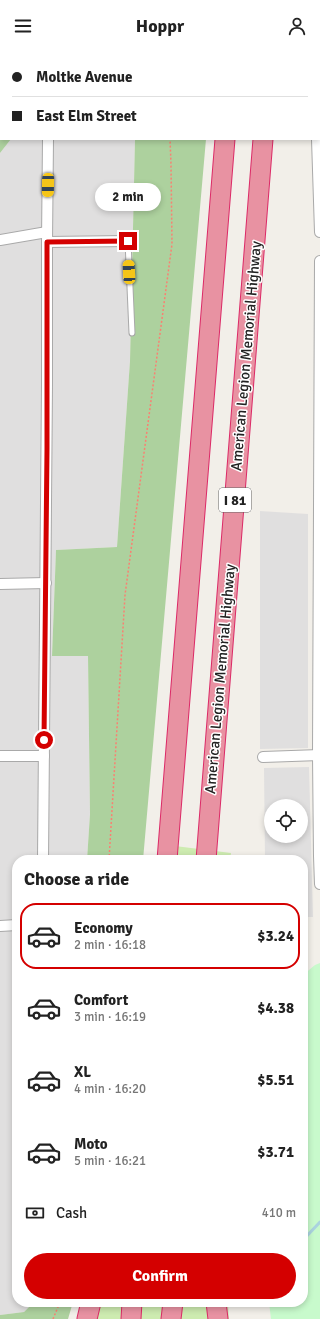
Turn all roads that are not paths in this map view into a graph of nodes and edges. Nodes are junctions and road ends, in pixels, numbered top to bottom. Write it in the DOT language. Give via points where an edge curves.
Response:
graph roads {
  1 [pos="48,140"];
  2 [pos="225,140"];
  3 [pos="264,140"];
  4 [pos="317,140"];
  5 [pos="320,232"];
  6 [pos="47,237"];
  7 [pos="0,240"];
  8 [pos="128,241"];
  9 [pos="320,261"];
  10 [pos="132,333"];
  11 [pos="320,408"];
  12 [pos="46,583"];
  13 [pos="0,584"];
  14 [pos="320,584"];
  15 [pos="319,755"];
  16 [pos="0,756"];
  17 [pos="44,756"];
  18 [pos="263,757"];
  19 [pos="43,855"];
  20 [pos="168,855"];
  21 [pos="206,855"];
  22 [pos="320,884"];
  23 [pos="12,925"];
  24 [pos="0,926"];
  25 [pos="90,1307"];
  26 [pos="132,1307"];
  27 [pos="172,1307"];
  28 [pos="217,1307"];
  29 [pos="87,1319"];
  30 [pos="131,1319"];
  31 [pos="171,1319"];
  32 [pos="218,1319"];
  1 -- 6 [label="street"];
  2 -- 20 [label="highway, I 81"];
  3 -- 21 [label="highway, American Legion Memorial Highway / I 81"];
  4 -- 5 [label="street"];
  6 -- 7 [label="street"];
  6 -- 8 [label="street"];
  6 -- 12 [label="street"];
  8 -- 10 [label="lane"];
  9 -- 11 [label="street"];
  11 -- 14 [label="street"];
  12 -- 13 [label="street"];
  12 -- 17 [label="street"];
  14 -- 15 [label="street"];
  15 -- 18 [label="street"];
  15 -- 22 [label="street"];
  16 -- 17 [label="street"];
  17 -- 19 [label="street"];
  23 -- 24 [label="street"];
  25 -- 29 [label="highway"];
  26 -- 30 [label="highway"];
  27 -- 31 [label="highway"];
  28 -- 32 [label="highway"];
}
